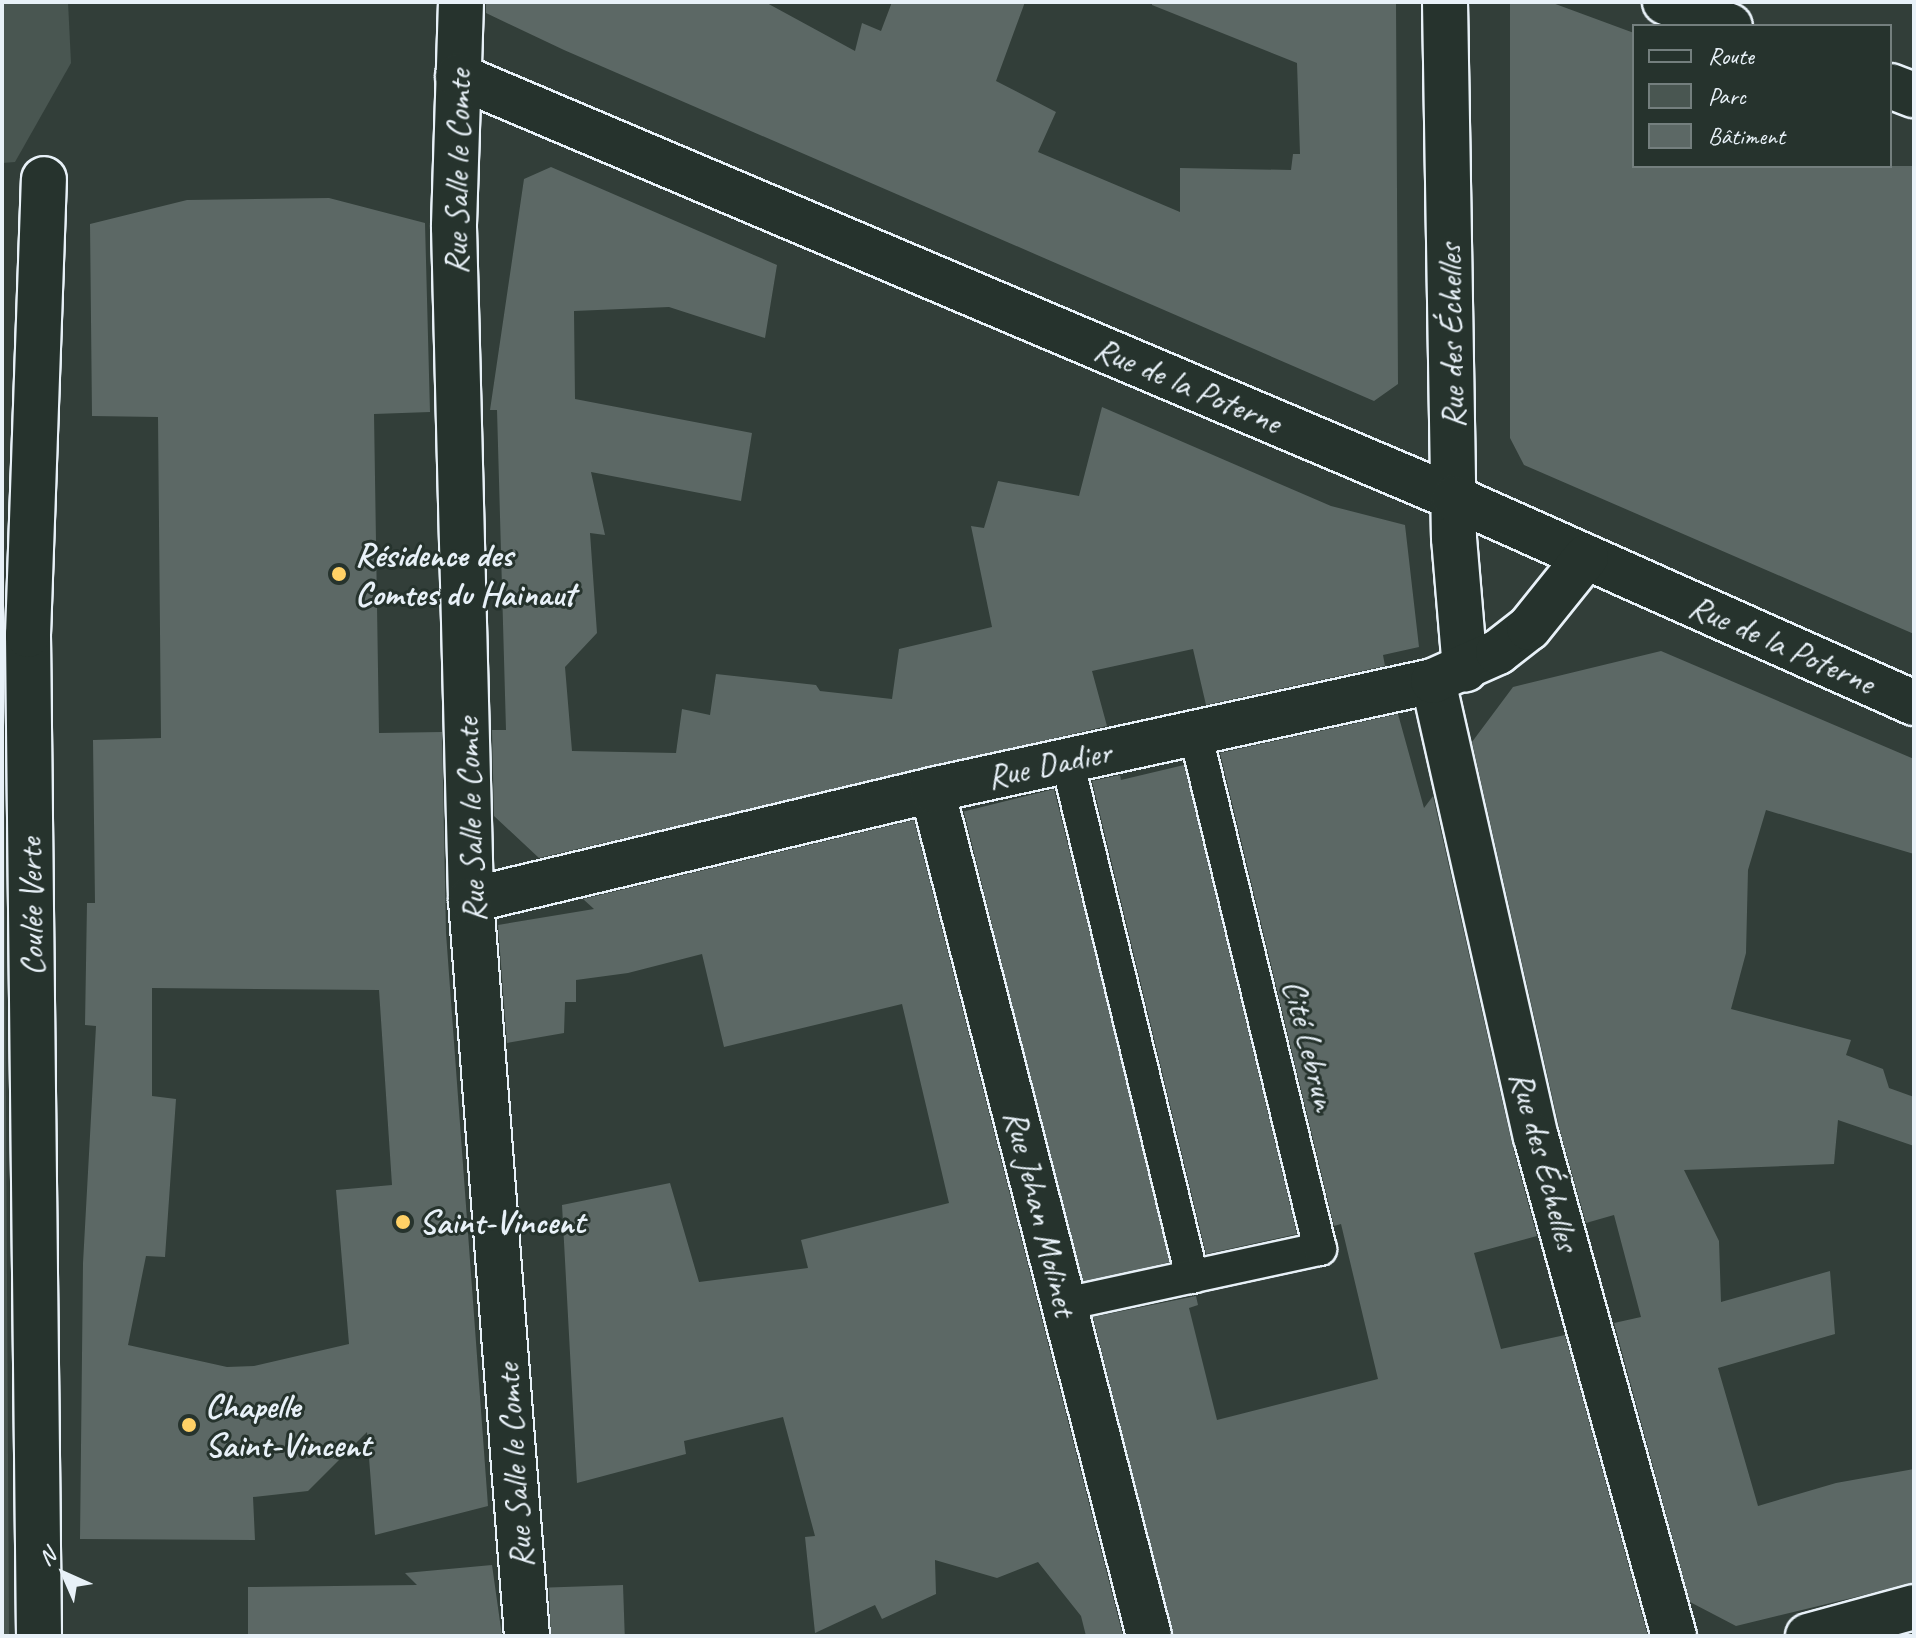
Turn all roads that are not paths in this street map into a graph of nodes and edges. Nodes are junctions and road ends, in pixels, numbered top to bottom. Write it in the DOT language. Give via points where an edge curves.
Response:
graph roads {
  1 [pos="461,2"];
  2 [pos="1445,2"];
  3 [pos="1665,2"];
  4 [pos="1725,24"];
  5 [pos="458,76"];
  6 [pos="1892,87"];
  7 [pos="1914,95"];
  8 [pos="44,179"];
  9 [pos="1454,498"];
  10 [pos="1586,557"];
  11 [pos="1449,675"];
  12 [pos="1914,703"];
  13 [pos="1195,732"];
  14 [pos="1067,760"];
  15 [pos="932,790"];
  16 [pos="471,900"];
  17 [pos="1192,1277"];
  18 [pos="1065,1304"];
  19 [pos="1914,1607"];
  20 [pos="39,1636"];
  21 [pos="527,1636"];
  22 [pos="1149,1636"];
  23 [pos="1674,1636"];
  24 [pos="1808,1636"];
  1 -- 5 [label="street, Rue Salle le Comte"];
  2 -- 9 [label="street, Rue des Échelles"];
  3 -- 4 [label="street"];
  5 -- 9 [label="street, Rue de la Poterne"];
  5 -- 16 [label="street, Rue Salle le Comte" via="454,227"];
  6 -- 7 [label="street"];
  8 -- 20 [label="street, Coulée Verte" via="28,635"];
  9 -- 10 [label="street, Rue de la Poterne"];
  9 -- 11 [label="street, Rue des Échelles"];
  10 -- 11 [label="street, Rue Dadier" via="1529,628 1498,652"];
  10 -- 12 [label="street, Rue de la Poterne"];
  11 -- 13 [label="street, Rue Dadier"];
  11 -- 23 [label="street, Rue des Échelles" via="1536,1137"];
  13 -- 14 [label="street, Rue Dadier"];
  13 -- 17 [label="lane, Cité Lebrun" via="1320,1249"];
  14 -- 15 [label="street, Rue Dadier"];
  14 -- 17 [label="lane"];
  15 -- 16 [label="street, Rue Dadier"];
  15 -- 18 [label="street, Rue Jehan Molinet"];
  16 -- 21 [label="street, Rue Salle le Comte"];
  17 -- 18 [label="lane, Cité Lebrun"];
  18 -- 22 [label="street, Rue Jehan Molinet"];
  19 -- 24 [label="street"];
}
